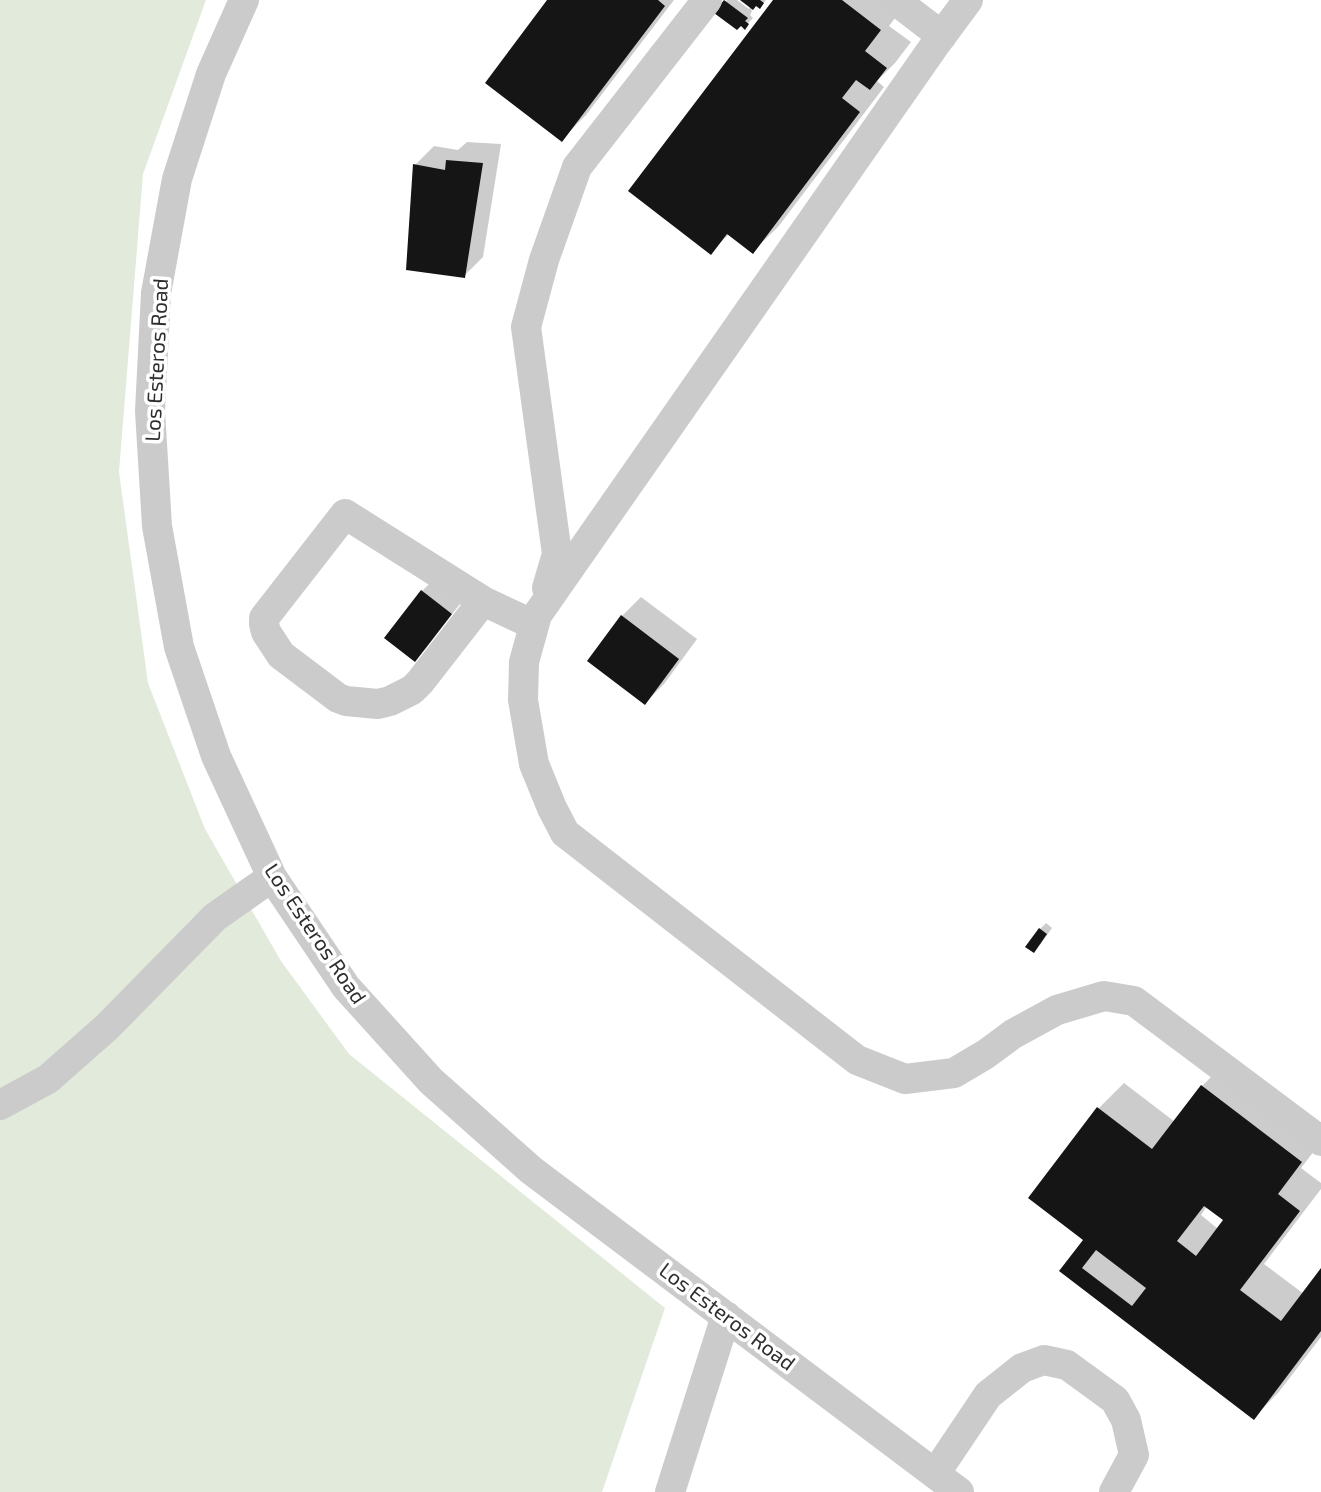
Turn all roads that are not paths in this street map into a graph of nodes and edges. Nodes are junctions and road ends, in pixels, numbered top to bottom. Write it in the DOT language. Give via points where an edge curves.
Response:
graph roads {
  1 [pos="244,0"];
  2 [pos="707,0"];
  3 [pos="895,0"];
  4 [pos="968,0"];
  5 [pos="942,36"];
  6 [pos="483,601"];
  7 [pos="538,616"];
  8 [pos="272,877"];
  9 [pos="2,1098"];
  10 [pos="1321,1141"];
  11 [pos="726,1316"];
  12 [pos="935,1474"];
  13 [pos="670,1492"];
  14 [pos="959,1492"];
  15 [pos="1114,1492"];
  1 -- 8 [label="street, Los Esteros Road" via="211,74 177,179 156,293 150,411 157,526 180,648 216,756"];
  2 -- 7 [label="street" via="577,167 544,260 526,327 557,554"];
  3 -- 5 [label="street"];
  4 -- 5 [label="street"];
  5 -- 7 [label="street"];
  6 -- 6 [label="street" via="345,514 264,618 264,624 281,655 338,698 378,704 412,690"];
  6 -- 7 [label="street"];
  7 -- 10 [label="street" via="524,662 523,700 534,764 565,833 858,1060 905,1079 954,1073 1057,1010 1104,996 1134,1002"];
  8 -- 9 [label="street" via="215,917 107,1027 48,1079"];
  8 -- 11 [label="street, Los Esteros Road" via="346,987 431,1081 531,1170"];
  11 -- 12 [label="street, Los Esteros Road"];
  11 -- 13 [label="street"];
  12 -- 14 [label="street, Los Esteros Road"];
  12 -- 15 [label="street" via="988,1395 1023,1368 1044,1360 1067,1365 1115,1401 1126,1420 1134,1455"];
}
